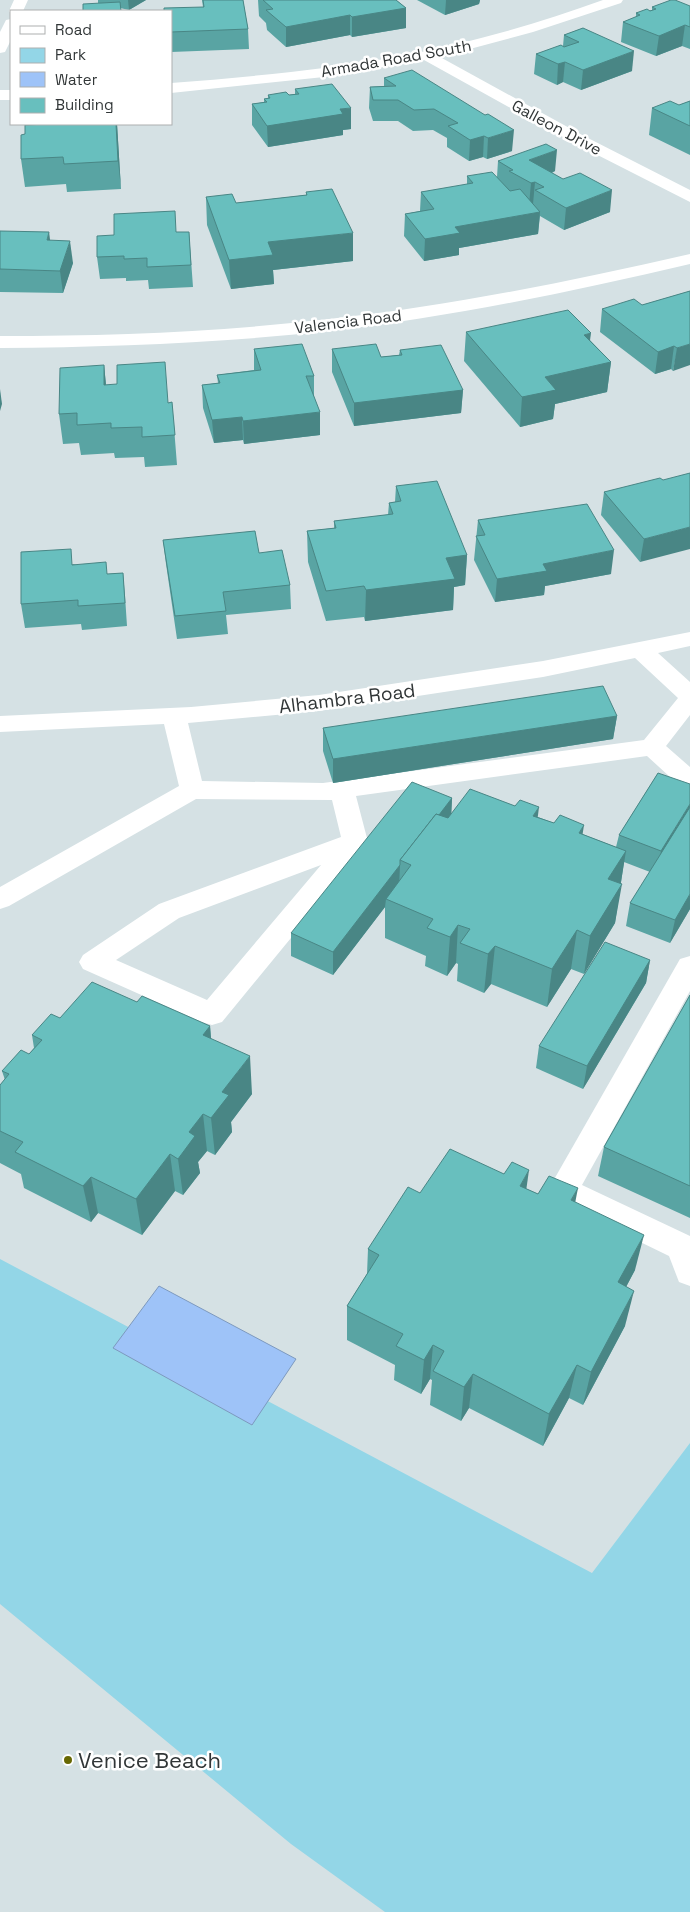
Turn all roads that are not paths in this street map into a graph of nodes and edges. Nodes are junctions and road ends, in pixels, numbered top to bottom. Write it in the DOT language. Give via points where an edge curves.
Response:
graph roads {
  1 [pos="616,0"];
  2 [pos="10,25"];
  3 [pos="0,49"];
  4 [pos="426,55"];
  5 [pos="172,88"];
  6 [pos="690,198"];
  7 [pos="690,258"];
  8 [pos="0,342"];
  9 [pos="690,639"];
  10 [pos="640,650"];
  11 [pos="690,697"];
  12 [pos="174,716"];
  13 [pos="0,724"];
  14 [pos="652,747"];
  15 [pos="690,781"];
  16 [pos="342,789"];
  17 [pos="192,790"];
  18 [pos="355,842"];
  19 [pos="0,898"];
  20 [pos="690,966"];
  21 [pos="690,1272"];
  1 -- 4 [label="street, Armada Road South" via="520,31"];
  2 -- 3 [label="street"];
  4 -- 5 [label="street, Armada Road South" via="326,72"];
  4 -- 6 [label="street, Galleon Drive"];
  7 -- 8 [label="street, Valencia Road" via="497,299 330,324 165,338"];
  9 -- 10 [label="street, Alhambra Road"];
  10 -- 11 [label="street"];
  10 -- 12 [label="street, Alhambra Road" via="543,669 319,703"];
  11 -- 14 [label="street"];
  12 -- 13 [label="street, Alhambra Road"];
  12 -- 17 [label="street"];
  14 -- 15 [label="street"];
  14 -- 16 [label="street"];
  16 -- 17 [label="street" via="323,792"];
  16 -- 18 [label="street"];
  17 -- 19 [label="street"];
  18 -- 18 [label="street" via="212,1014 93,962 169,911"];
  20 -- 21 [label="street" via="563,1190 682,1247"];
}
